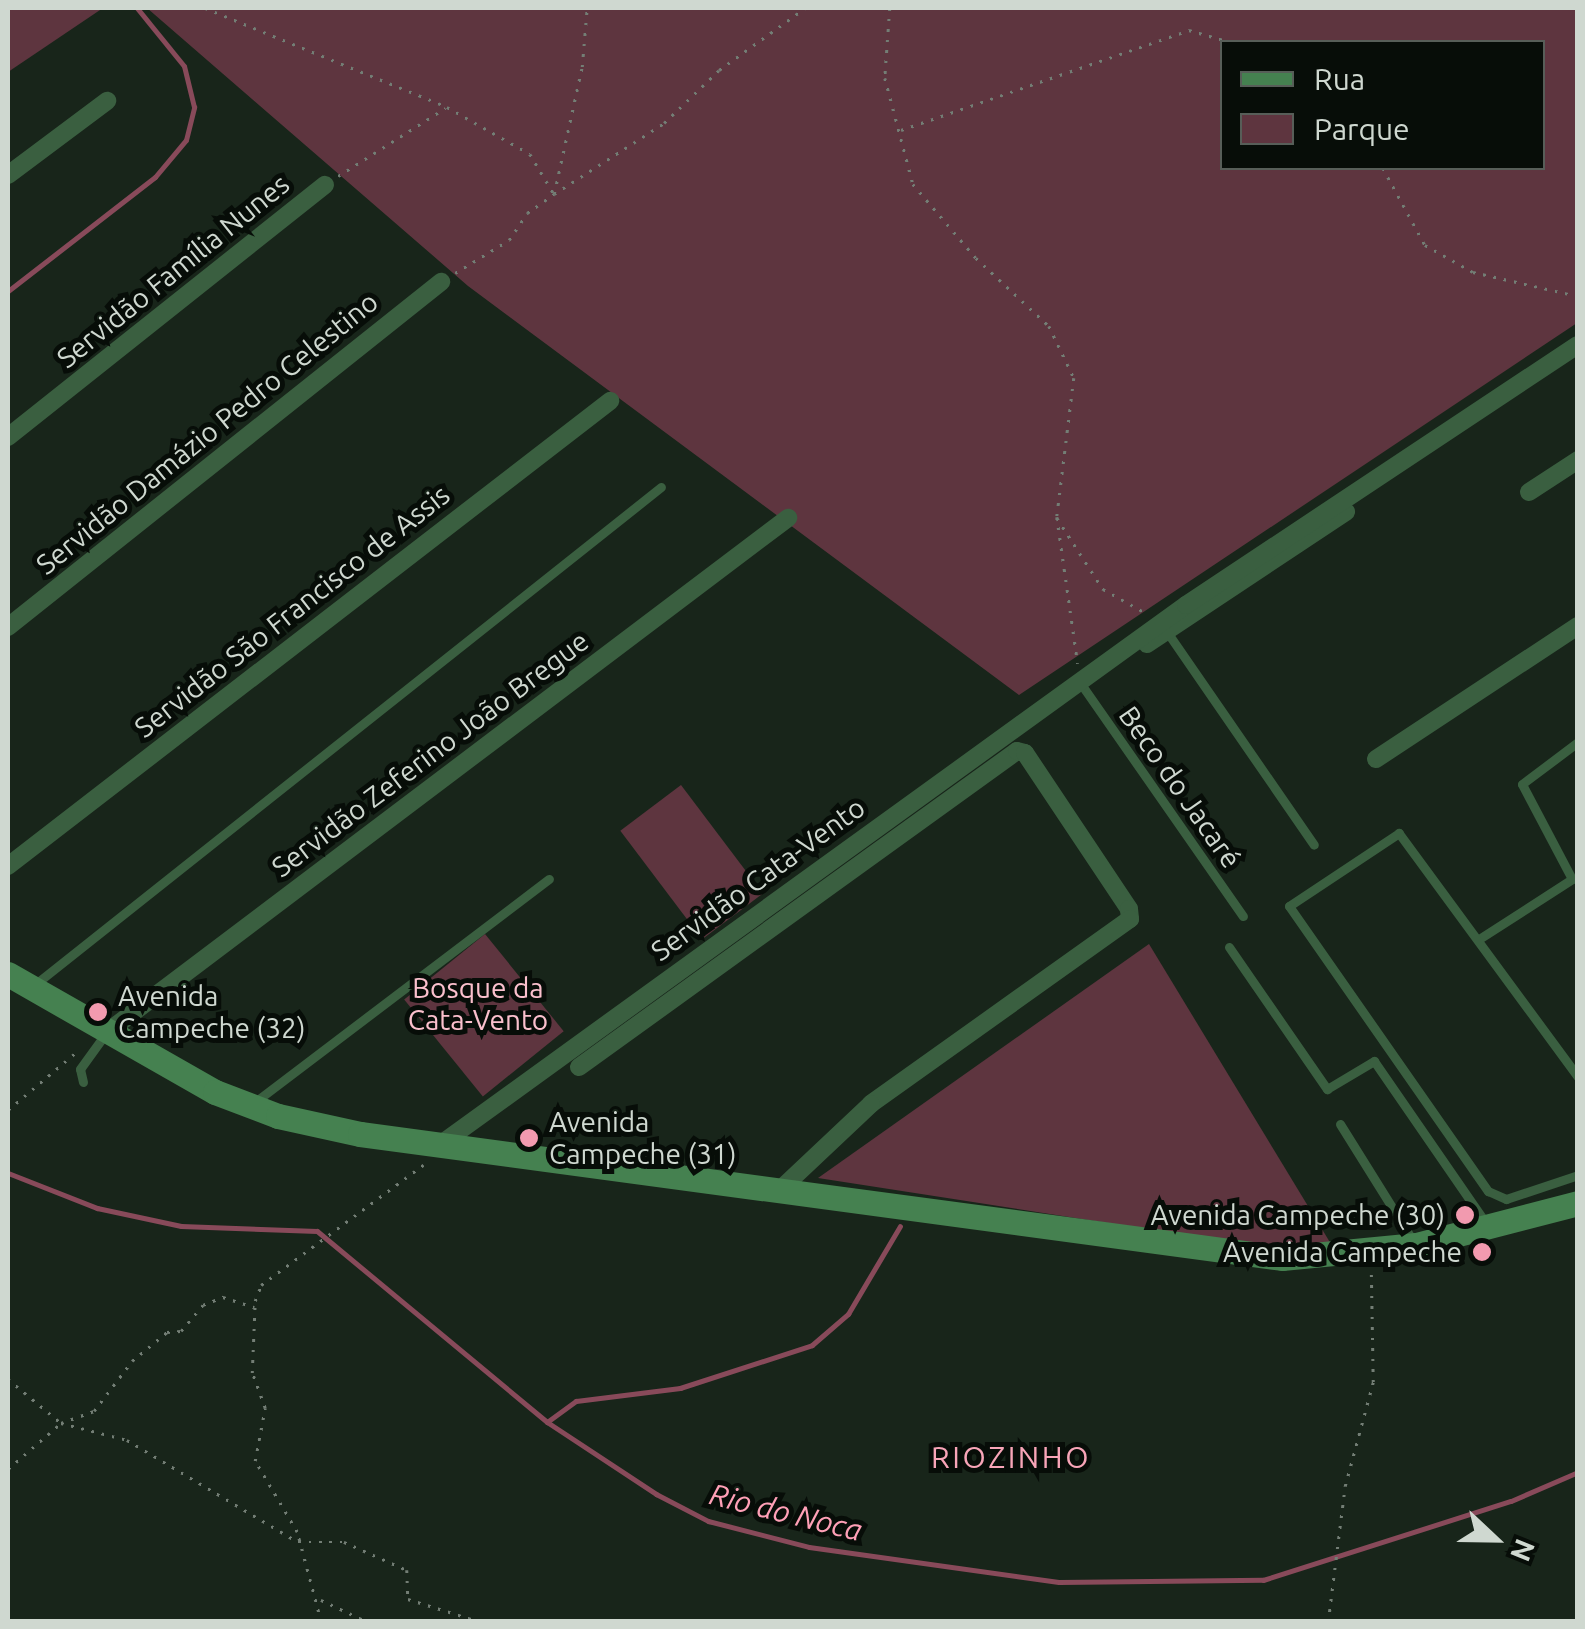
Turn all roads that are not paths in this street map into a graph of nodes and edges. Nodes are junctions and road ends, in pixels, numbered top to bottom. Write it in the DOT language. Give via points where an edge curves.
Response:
graph roads {
  1 [pos="108,101"];
  2 [pos="8,176"];
  3 [pos="324,185"];
  4 [pos="442,282"];
  5 [pos="1578,345"];
  6 [pos="610,401"];
  7 [pos="8,437"];
  8 [pos="1578,460"];
  9 [pos="661,487"];
  10 [pos="1529,492"];
  11 [pos="788,518"];
  12 [pos="1578,626"];
  13 [pos="8,628"];
  14 [pos="1165,628"];
  15 [pos="1081,684"];
  16 [pos="1578,742"];
  17 [pos="1376,760"];
  18 [pos="862,838"];
  19 [pos="1314,846"];
  20 [pos="874,854"];
  21 [pos="8,866"];
  22 [pos="549,879"];
  23 [pos="1243,916"];
  24 [pos="1480,939"];
  25 [pos="1229,946"];
  26 [pos="8,974"];
  27 [pos="31,988"];
  28 [pos="106,1033"];
  29 [pos="579,1067"];
  30 [pos="1578,1076"];
  31 [pos="83,1082"];
  32 [pos="249,1107"];
  33 [pos="1340,1124"];
  34 [pos="440,1144"];
  35 [pos="1574,1186"];
  36 [pos="783,1187"];
  37 [pos="1491,1229"];
  38 [pos="1416,1245"];
  1 -- 2 [label="street"];
  3 -- 7 [label="street, Servidão Família Nunes"];
  4 -- 13 [label="street, Servidão Damázio Pedro Celestino"];
  5 -- 14 [label="street, Servidão Cata-Vento"];
  6 -- 21 [label="street, Servidão São Francisco de Assis"];
  8 -- 10 [label="street"];
  9 -- 27 [label="lane"];
  11 -- 28 [label="street, Servidão Zeferino João Bregue"];
  12 -- 17 [label="street"];
  14 -- 15 [label="street, Servidão Cata-Vento"];
  14 -- 19 [label="lane"];
  15 -- 18 [label="street, Servidão Cata-Vento"];
  15 -- 23 [label="lane, Beco do Jacaré"];
  16 -- 24 [label="lane" via="1522,784 1572,879"];
  18 -- 20 [label="street"];
  18 -- 34 [label="street, Servidão Cata-Vento"];
  20 -- 29 [label="street"];
  20 -- 36 [label="street" via="1018,751 1032,760 1129,908 1130,920 871,1104"];
  22 -- 32 [label="lane"];
  24 -- 30 [label="lane"];
  24 -- 35 [label="lane" via="1399,833 1288,906 1488,1191 1506,1199"];
  25 -- 37 [label="lane" via="1327,1089 1374,1061"];
  26 -- 27 [label="main road"];
  27 -- 28 [label="main road"];
  28 -- 31 [label="lane" via="80,1069"];
  28 -- 32 [label="main road"];
  32 -- 34 [label="main road" via="328,1129"];
  33 -- 38 [label="lane"];
  34 -- 36 [label="main road"];
  35 -- 37 [label="main road"];
  36 -- 38 [label="main road" via="1225,1252 1312,1258"];
  37 -- 38 [label="main road"];
}
